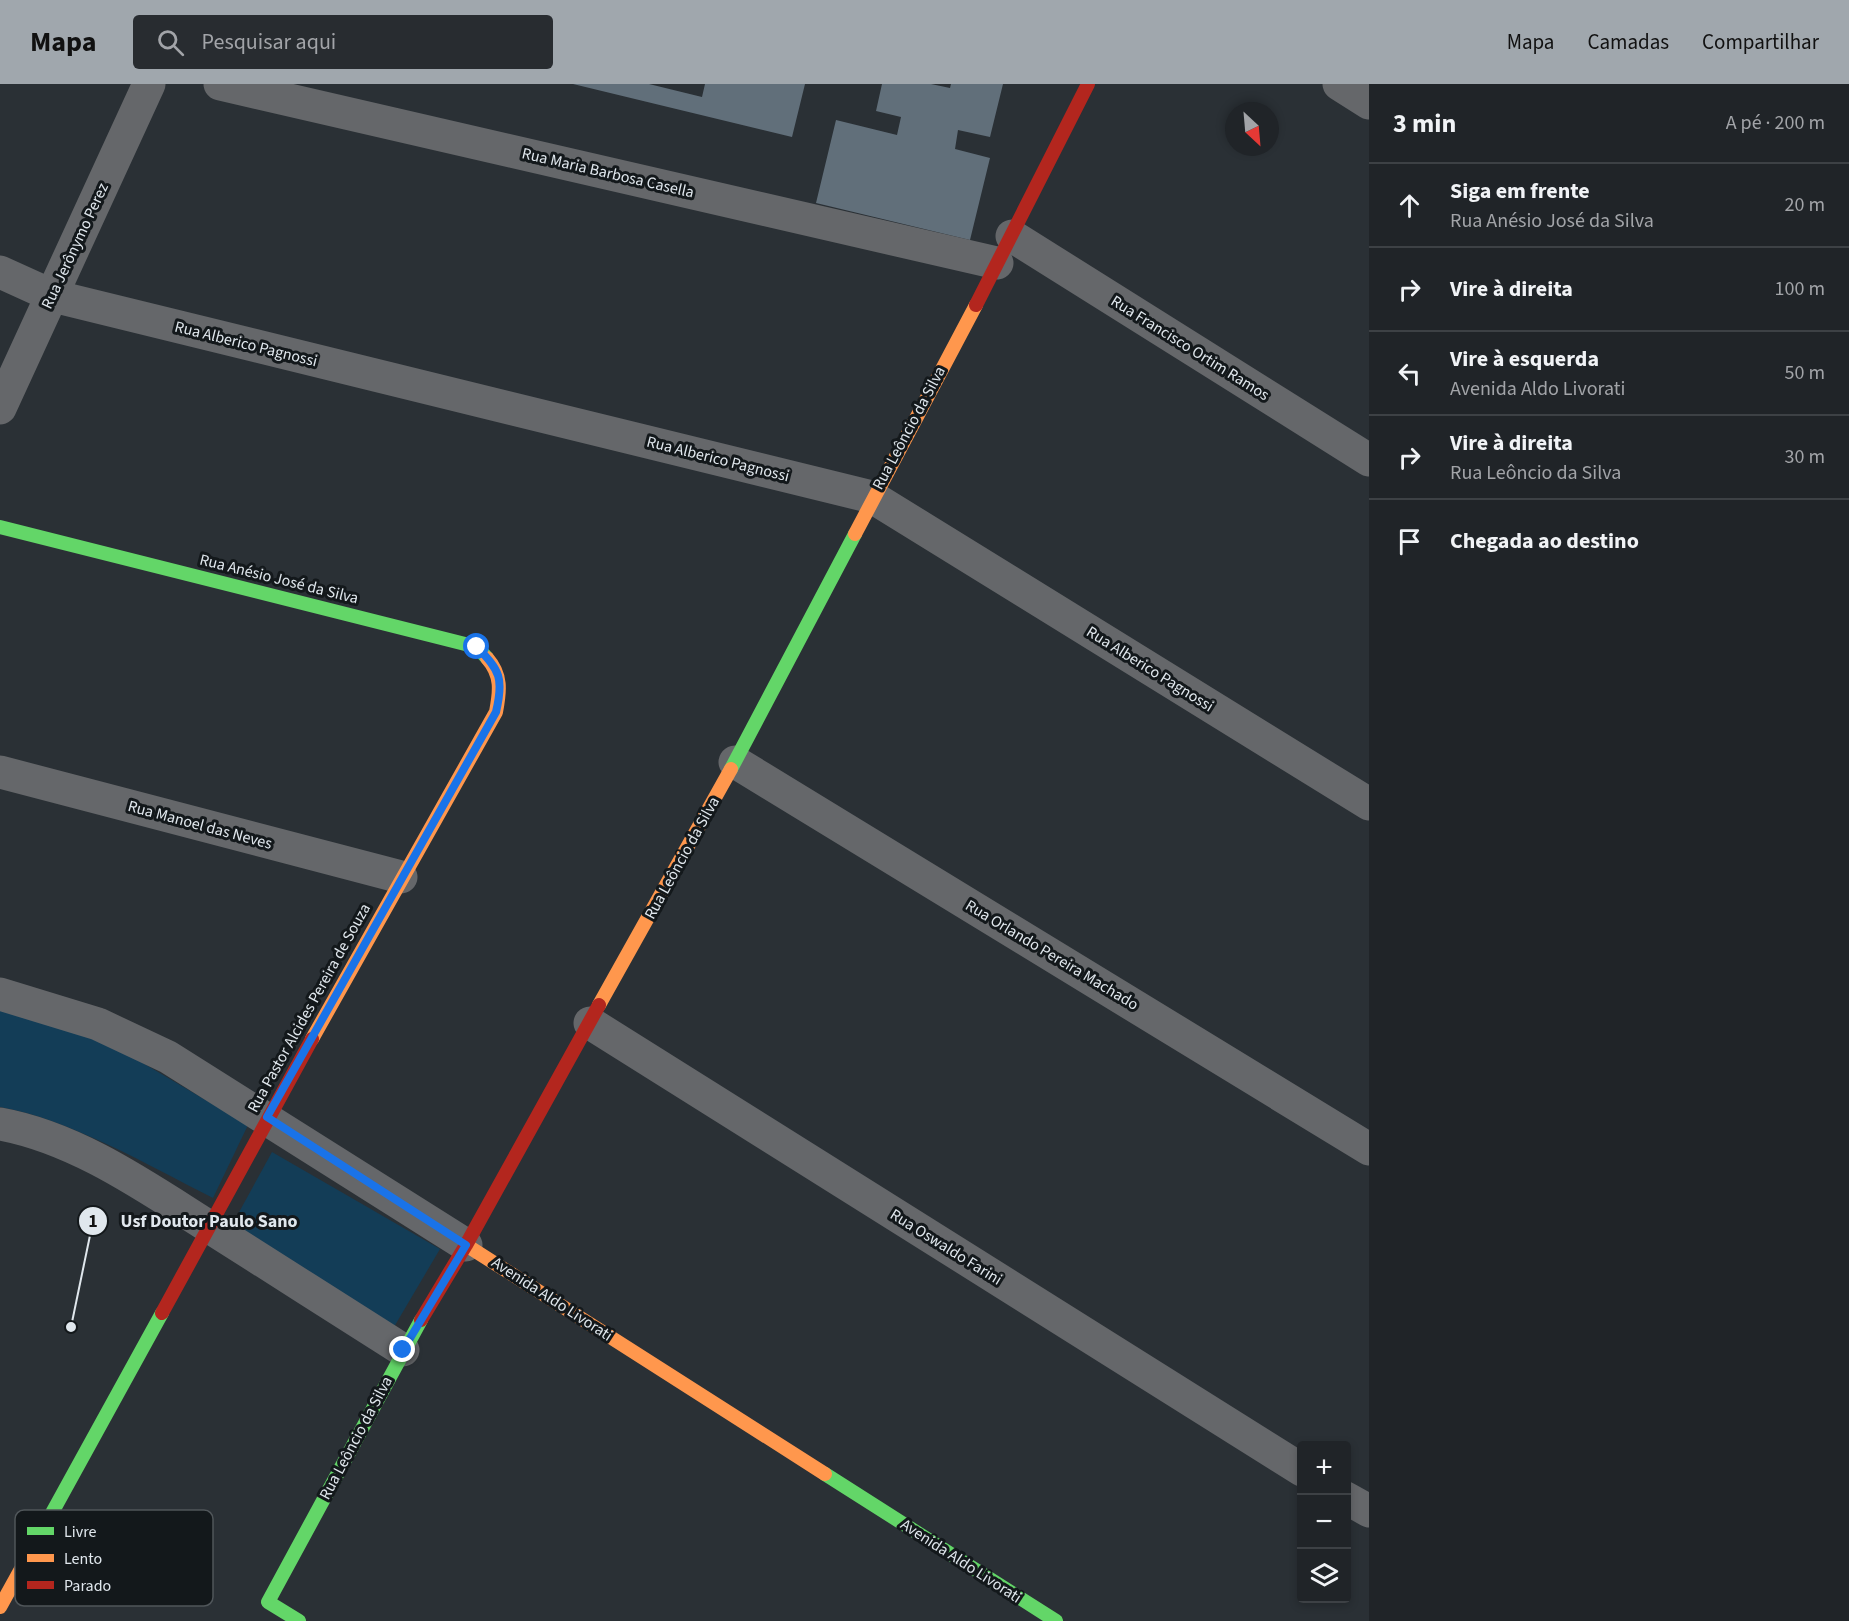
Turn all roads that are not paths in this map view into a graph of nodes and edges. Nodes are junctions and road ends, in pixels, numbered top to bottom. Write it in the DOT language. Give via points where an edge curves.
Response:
graph roads {
  1 [pos="149,84"];
  2 [pos="220,84"];
  3 [pos="1088,84"];
  4 [pos="1339,84"];
  5 [pos="1369,103"];
  6 [pos="1004,249"];
  7 [pos="0,272"];
  8 [pos="52,296"];
  9 [pos="0,408"];
  10 [pos="1369,460"];
  11 [pos="872,497"];
  12 [pos="0,527"];
  13 [pos="496,712"];
  14 [pos="735,762"];
  15 [pos="0,772"];
  16 [pos="1369,804"];
  17 [pos="401,877"];
  18 [pos="0,994"];
  19 [pos="590,1023"];
  20 [pos="267,1117"];
  21 [pos="0,1124"];
  22 [pos="1369,1149"];
  23 [pos="210,1228"];
  24 [pos="466,1245"];
  25 [pos="403,1350"];
  26 [pos="1297,1467"];
  27 [pos="1351,1500"];
  28 [pos="54,1510"];
  29 [pos="1369,1511"];
  30 [pos="15,1581"];
  31 [pos="0,1608"];
  32 [pos="263,1611"];
  33 [pos="299,1621"];
  34 [pos="1056,1621"];
  1 -- 8 [label="street, Rua Jerônymo Perez"];
  2 -- 6 [label="street, Rua Maria Barbosa Casella"];
  3 -- 6 [label="street, Rua Leôncio da Silva"];
  4 -- 5 [label="street"];
  6 -- 10 [label="street, Rua Francisco Ortim Ramos"];
  6 -- 11 [label="street, Rua Leôncio da Silva"];
  7 -- 8 [label="street, Rua Alberico Pagnossi"];
  8 -- 9 [label="street, Rua Jerônymo Perez"];
  8 -- 11 [label="street, Rua Alberico Pagnossi"];
  11 -- 14 [label="street, Rua Leôncio da Silva"];
  11 -- 16 [label="street, Rua Alberico Pagnossi"];
  12 -- 13 [label="street, Rua Anésio José da Silva" via="477,647 497,668 502,689"];
  13 -- 17 [label="street, Rua Pastor Alcides Pereira de Souza"];
  14 -- 19 [label="street, Rua Leôncio da Silva"];
  14 -- 22 [label="street, Rua Orlando Pereira Machado"];
  15 -- 17 [label="street, Rua Manoel das Neves"];
  17 -- 20 [label="street, Rua Pastor Alcides Pereira de Souza"];
  18 -- 20 [label="street, Avenida Aldo Livorati" via="98,1024 168,1057"];
  19 -- 24 [label="street, Rua Leôncio da Silva"];
  19 -- 26 [label="street, Rua Oswaldo Farini"];
  20 -- 23 [label="street, Rua Pastor Alcides Pereira de Souza"];
  20 -- 24 [label="street, Avenida Aldo Livorati"];
  21 -- 23 [label="street" via="84,1153"];
  23 -- 25 [label="street"];
  23 -- 28 [label="street, Rua Pastor Alcides Pereira de Souza"];
  24 -- 25 [label="street, Rua Leôncio da Silva"];
  24 -- 34 [label="street, Avenida Aldo Livorati"];
  25 -- 32 [label="street, Rua Leôncio da Silva"];
  27 -- 29 [label="street"];
  30 -- 31 [label="street, Rua Pastor Alcides Pereira de Souza"];
  32 -- 33 [label="street"];
}
